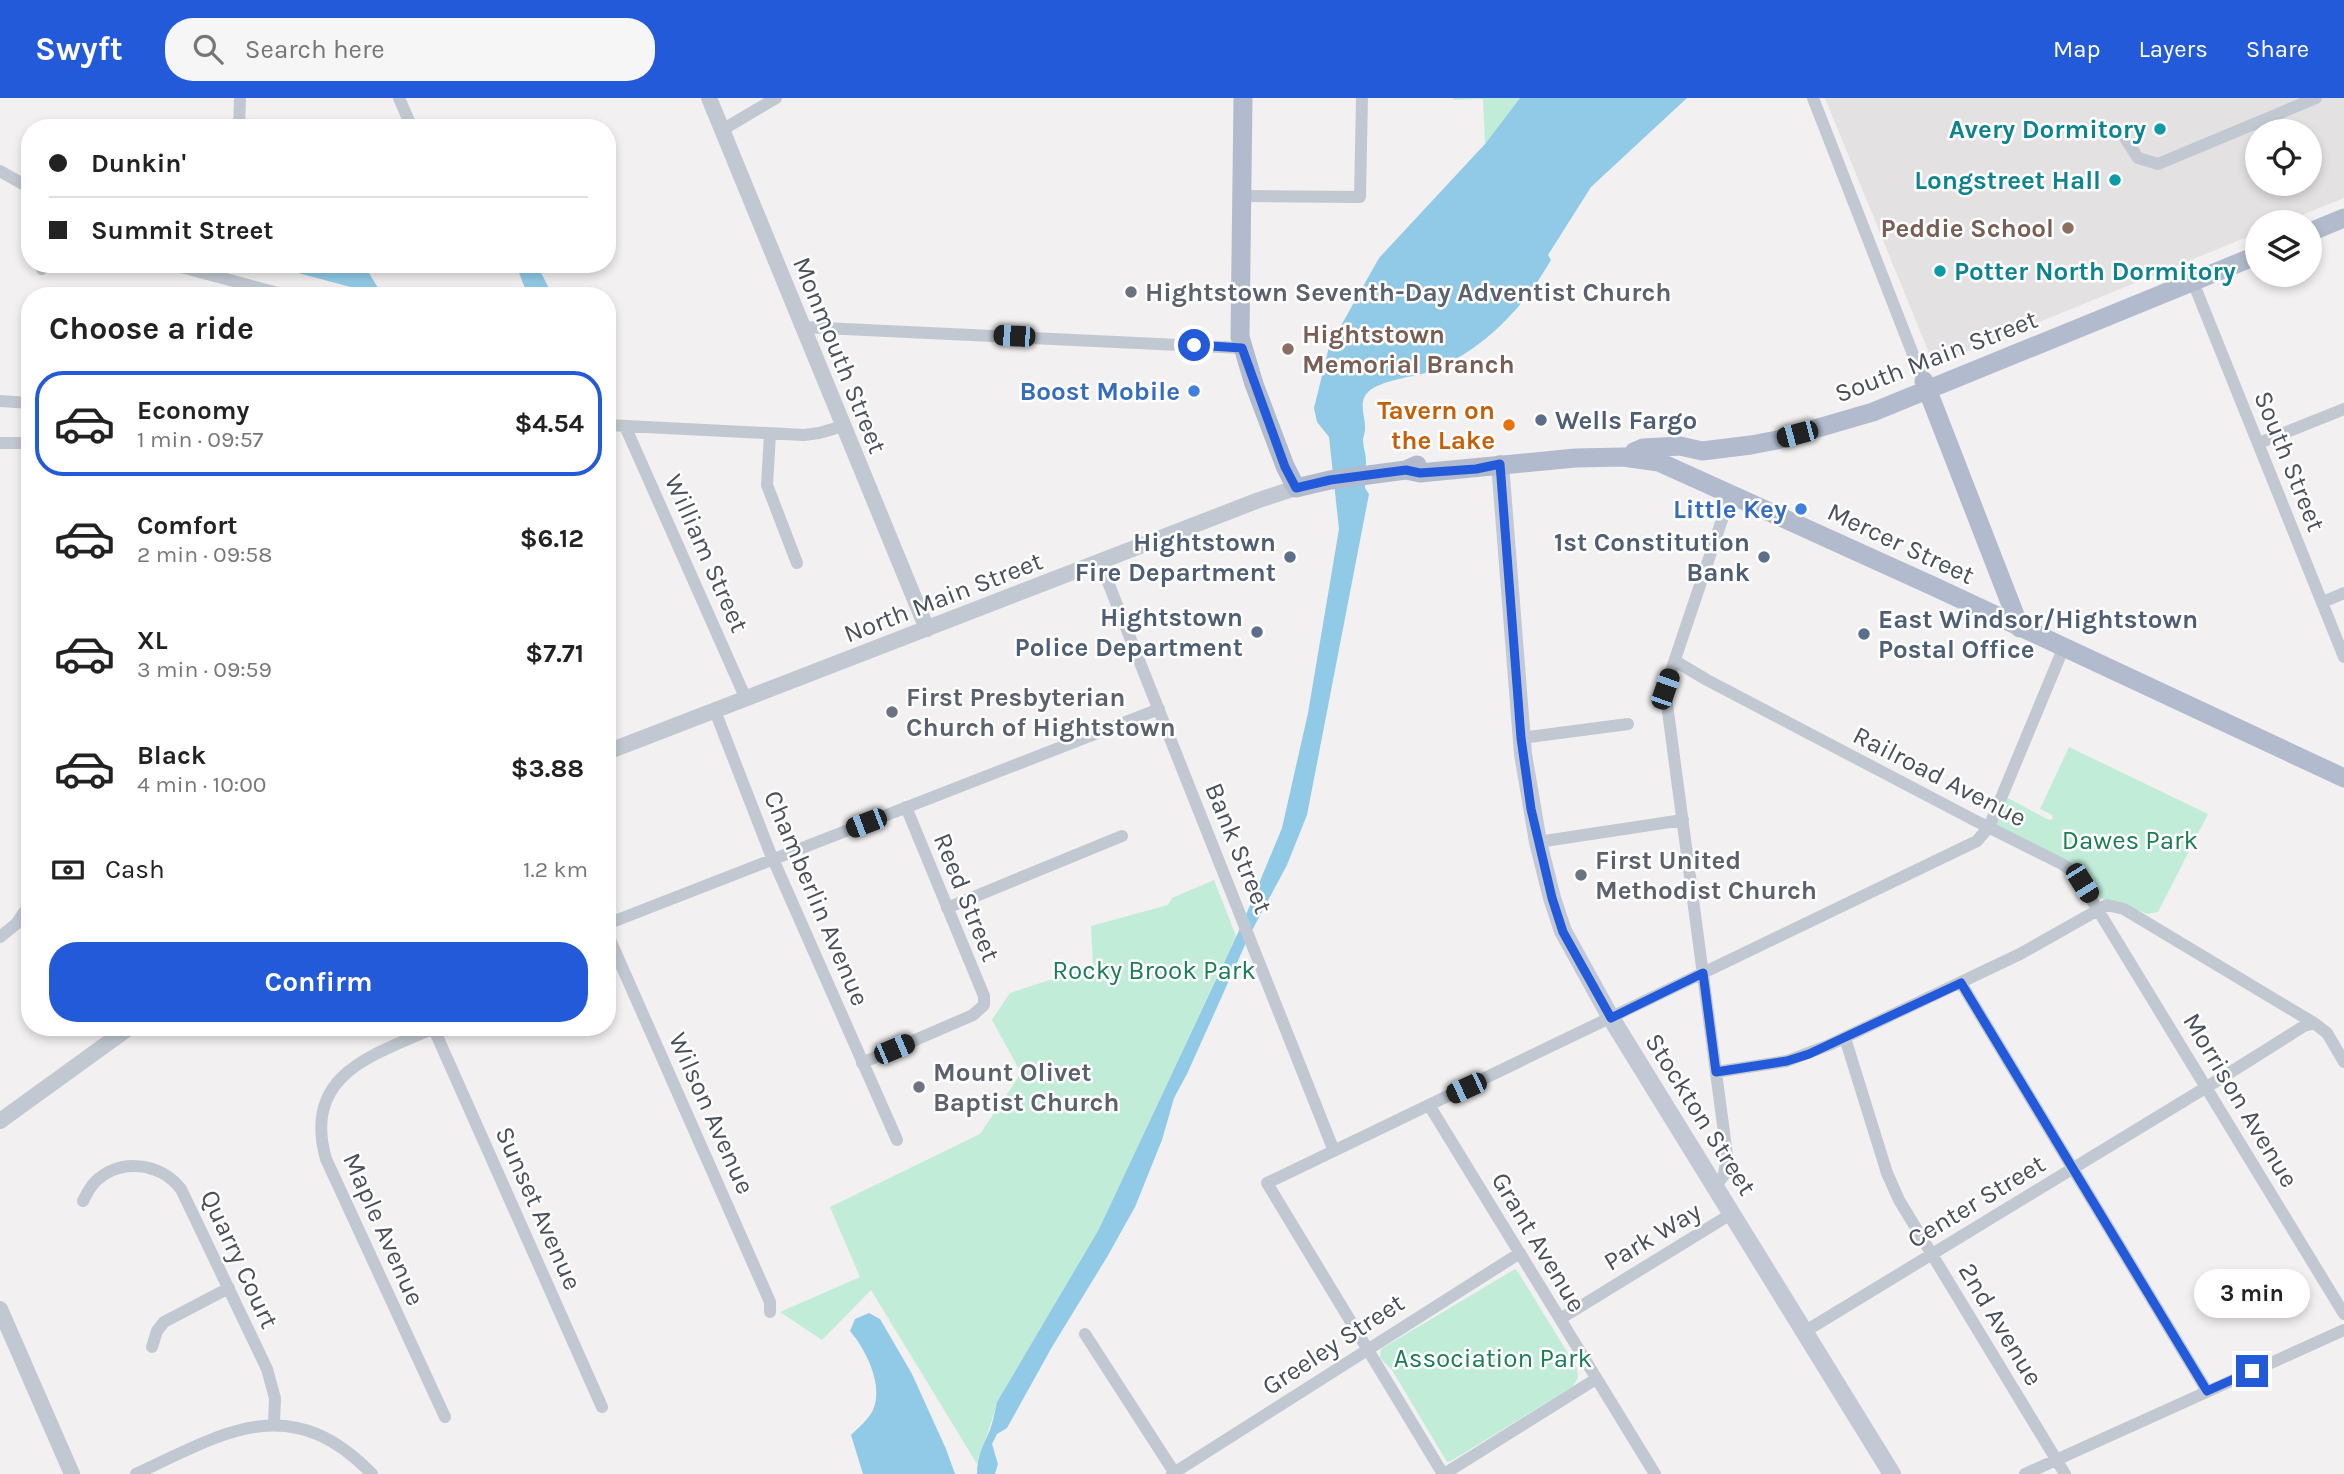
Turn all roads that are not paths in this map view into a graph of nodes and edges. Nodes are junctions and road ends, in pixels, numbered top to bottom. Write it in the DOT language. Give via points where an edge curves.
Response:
graph roads {
  1 [pos="240,98"];
  2 [pos="399,98"];
  3 [pos="709,98"];
  4 [pos="776,98"];
  5 [pos="1243,98"];
  6 [pos="1362,98"];
  7 [pos="1813,98"];
  8 [pos="2315,98"];
  9 [pos="239,119"];
  10 [pos="408,119"];
  11 [pos="722,130"];
  12 [pos="2124,138"];
  13 [pos="0,171"];
  14 [pos="21,183"];
  15 [pos="1241,196"];
  16 [pos="2344,218"];
  17 [pos="2322,227"];
  18 [pos="2245,260"];
  19 [pos="216,273"];
  20 [pos="2193,282"];
  21 [pos="261,287"];
  22 [pos="803,327"];
  23 [pos="1242,348"];
  24 [pos="1926,385"];
  25 [pos="0,401"];
  26 [pos="21,402"];
  27 [pos="2344,409"];
  28 [pos="616,426"];
  29 [pos="625,426"];
  30 [pos="843,426"];
  31 [pos="770,434"];
  32 [pos="0,443"];
  33 [pos="21,443"];
  34 [pos="2259,443"];
  35 [pos="1623,457"];
  36 [pos="1500,464"];
  37 [pos="1285,467"];
  38 [pos="1330,480"];
  39 [pos="1296,488"];
  40 [pos="1731,494"];
  41 [pos="1100,562"];
  42 [pos="797,563"];
  43 [pos="2344,593"];
  44 [pos="2323,602"];
  45 [pos="2020,628"];
  46 [pos="927,629"];
  47 [pos="2063,649"];
  48 [pos="2344,657"];
  49 [pos="1675,661"];
  50 [pos="747,699"];
  51 [pos="1159,709"];
  52 [pos="715,711"];
  53 [pos="1628,724"];
  54 [pos="1521,738"];
  55 [pos="616,749"];
  56 [pos="2344,778"];
  57 [pos="906,807"];
  58 [pos="1683,820"];
  59 [pos="1989,827"];
  60 [pos="1122,836"];
  61 [pos="1538,842"];
  62 [pos="773,859"];
  63 [pos="947,908"];
  64 [pos="2098,909"];
  65 [pos="21,917"];
  66 [pos="616,920"];
  67 [pos="0,937"];
  68 [pos="616,953"];
  69 [pos="1703,973"];
  70 [pos="1961,983"];
  71 [pos="1611,1018"];
  72 [pos="2314,1023"];
  73 [pos="118,1036"];
  74 [pos="416,1036"];
  75 [pos="438,1036"];
  76 [pos="1845,1038"];
  77 [pos="2344,1062"];
  78 [pos="862,1063"];
  79 [pos="1716,1072"];
  80 [pos="2207,1087"];
  81 [pos="1429,1105"];
  82 [pos="0,1121"];
  83 [pos="897,1140"];
  84 [pos="1334,1151"];
  85 [pos="2073,1169"];
  86 [pos="1715,1187"];
  87 [pos="83,1201"];
  88 [pos="1731,1214"];
  89 [pos="1520,1253"];
  90 [pos="1931,1255"];
  91 [pos="229,1288"];
  92 [pos="0,1309"];
  93 [pos="770,1312"];
  94 [pos="2344,1314"];
  95 [pos="1560,1318"];
  96 [pos="2344,1330"];
  97 [pos="1804,1332"];
  98 [pos="0,1334"];
  99 [pos="1085,1334"];
  100 [pos="152,1347"];
  101 [pos="1367,1350"];
  102 [pos="1596,1379"];
  103 [pos="2207,1391"];
  104 [pos="602,1407"];
  105 [pos="444,1417"];
  106 [pos="274,1424"];
  107 [pos="60,1448"];
  108 [pos="2056,1460"];
  109 [pos="1173,1473"];
  110 [pos="72,1474"];
  111 [pos="136,1474"];
  112 [pos="372,1474"];
  113 [pos="1444,1474"];
  114 [pos="1655,1474"];
  115 [pos="1892,1474"];
  116 [pos="2025,1474"];
  117 [pos="2065,1474"];
  1 -- 9 [label="street"];
  2 -- 10 [label="street"];
  3 -- 11 [label="street, Monmouth Street"];
  4 -- 11 [label="street"];
  5 -- 15 [label="main road"];
  6 -- 15 [label="street" via="1360,197"];
  7 -- 24 [label="street"];
  8 -- 12 [label="street" via="2158,164 2138,158"];
  11 -- 22 [label="street, Monmouth Street"];
  13 -- 14 [label="street"];
  15 -- 23 [label="main road"];
  16 -- 17 [label="main road"];
  18 -- 20 [label="main road, South Main Street"];
  19 -- 21 [label="street"];
  20 -- 24 [label="main road, South Main Street"];
  20 -- 34 [label="street, South Street"];
  22 -- 23 [label="street"];
  22 -- 30 [label="street, Monmouth Street"];
  23 -- 37 [label="main road"];
  24 -- 35 [label="main road, South Main Street" via="1862,415 1777,440 1702,451 1679,446 1643,448"];
  24 -- 45 [label="main road"];
  25 -- 26 [label="street"];
  27 -- 34 [label="street"];
  28 -- 29 [label="street"];
  29 -- 31 [label="street"];
  29 -- 50 [label="street, William Street"];
  30 -- 31 [label="street" via="819,433"];
  30 -- 46 [label="street, Monmouth Street"];
  31 -- 42 [label="street" via="767,485"];
  32 -- 33 [label="street"];
  34 -- 44 [label="street, South Street"];
  35 -- 36 [label="main road"];
  35 -- 40 [label="main road, Mercer Street" via="1659,462"];
  36 -- 38 [label="main road"];
  36 -- 54 [label="main road, Stockton Street"];
  37 -- 38 [label="main road"];
  37 -- 39 [label="main road"];
  38 -- 39 [label="main road"];
  39 -- 41 [label="street, North Main Street"];
  40 -- 45 [label="main road, Mercer Street"];
  40 -- 49 [label="street"];
  41 -- 46 [label="street, North Main Street"];
  41 -- 51 [label="street, Bank Street"];
  43 -- 44 [label="street"];
  44 -- 48 [label="street, South Street"];
  45 -- 47 [label="main road, Mercer Street"];
  46 -- 50 [label="street, North Main Street"];
  47 -- 56 [label="main road, Mercer Street"];
  47 -- 59 [label="street"];
  49 -- 58 [label="street" via="1665,689"];
  49 -- 59 [label="street, Railroad Avenue"];
  50 -- 52 [label="street, North Main Street"];
  51 -- 57 [label="street"];
  51 -- 84 [label="street, Bank Street"];
  52 -- 55 [label="street, North Main Street"];
  52 -- 62 [label="street, Chamberlin Avenue"];
  53 -- 54 [label="street"];
  54 -- 61 [label="main road, Stockton Street"];
  57 -- 62 [label="street"];
  57 -- 63 [label="street, Reed Street"];
  58 -- 61 [label="street"];
  58 -- 69 [label="street"];
  59 -- 64 [label="street, Railroad Avenue" via="2068,867"];
  59 -- 69 [label="street" via="1977,841"];
  60 -- 63 [label="street"];
  61 -- 71 [label="main road, Stockton Street" via="1563,932"];
  62 -- 66 [label="street"];
  62 -- 78 [label="street, Chamberlin Avenue"];
  63 -- 78 [label="street, Reed Street" via="984,1005 973,1015"];
  64 -- 70 [label="street"];
  64 -- 72 [label="street" via="2107,905 2124,909"];
  64 -- 80 [label="street, Morrison Avenue"];
  65 -- 67 [label="street"];
  68 -- 93 [label="street, Wilson Avenue" via="770,1302"];
  69 -- 71 [label="street"];
  69 -- 79 [label="street"];
  70 -- 76 [label="street"];
  70 -- 85 [label="street"];
  71 -- 81 [label="street"];
  71 -- 86 [label="main road, Stockton Street"];
  72 -- 77 [label="street" via="2327,1033"];
  72 -- 80 [label="street, Center Street"];
  73 -- 82 [label="street"];
  74 -- 105 [label="street, Maple Avenue" via="347,1071 326,1102 321,1130 326,1159"];
  75 -- 104 [label="street, Sunset Avenue"];
  76 -- 79 [label="street" via="1787,1061"];
  76 -- 90 [label="street, 2nd Avenue" via="1893,1187"];
  78 -- 83 [label="street, Chamberlin Avenue"];
  79 -- 86 [label="street" via="1727,1156 1724,1175"];
  80 -- 85 [label="street, Center Street"];
  80 -- 94 [label="street, Morrison Avenue"];
  81 -- 84 [label="street"];
  81 -- 89 [label="street, Grant Avenue"];
  84 -- 101 [label="street" via="1267,1184"];
  85 -- 90 [label="street, Center Street"];
  85 -- 103 [label="street"];
  86 -- 88 [label="main road, Stockton Street"];
  87 -- 91 [label="street, Quarry Court" via="93,1184 122,1168 143,1166 164,1172 181,1189"];
  88 -- 95 [label="street, Park Way"];
  88 -- 97 [label="main road, Stockton Street"];
  89 -- 95 [label="street, Grant Avenue"];
  89 -- 101 [label="street, Greeley Street"];
  90 -- 97 [label="street, Center Street"];
  90 -- 108 [label="street, 2nd Avenue"];
  91 -- 100 [label="street" via="164,1322"];
  91 -- 106 [label="street, Quarry Court" via="272,1383"];
  92 -- 107 [label="street"];
  95 -- 102 [label="street, Grant Avenue"];
  96 -- 103 [label="street"];
  97 -- 115 [label="main road, Stockton Street"];
  98 -- 107 [label="street"];
  99 -- 109 [label="street"];
  101 -- 109 [label="street, Greeley Street"];
  101 -- 113 [label="street"];
  102 -- 113 [label="street"];
  102 -- 114 [label="street, Grant Avenue"];
  103 -- 108 [label="street"];
  106 -- 111 [label="street" via="236,1429"];
  106 -- 112 [label="street" via="327,1439"];
  107 -- 110 [label="street"];
  108 -- 116 [label="street"];
  108 -- 117 [label="street, 2nd Avenue"];
}
